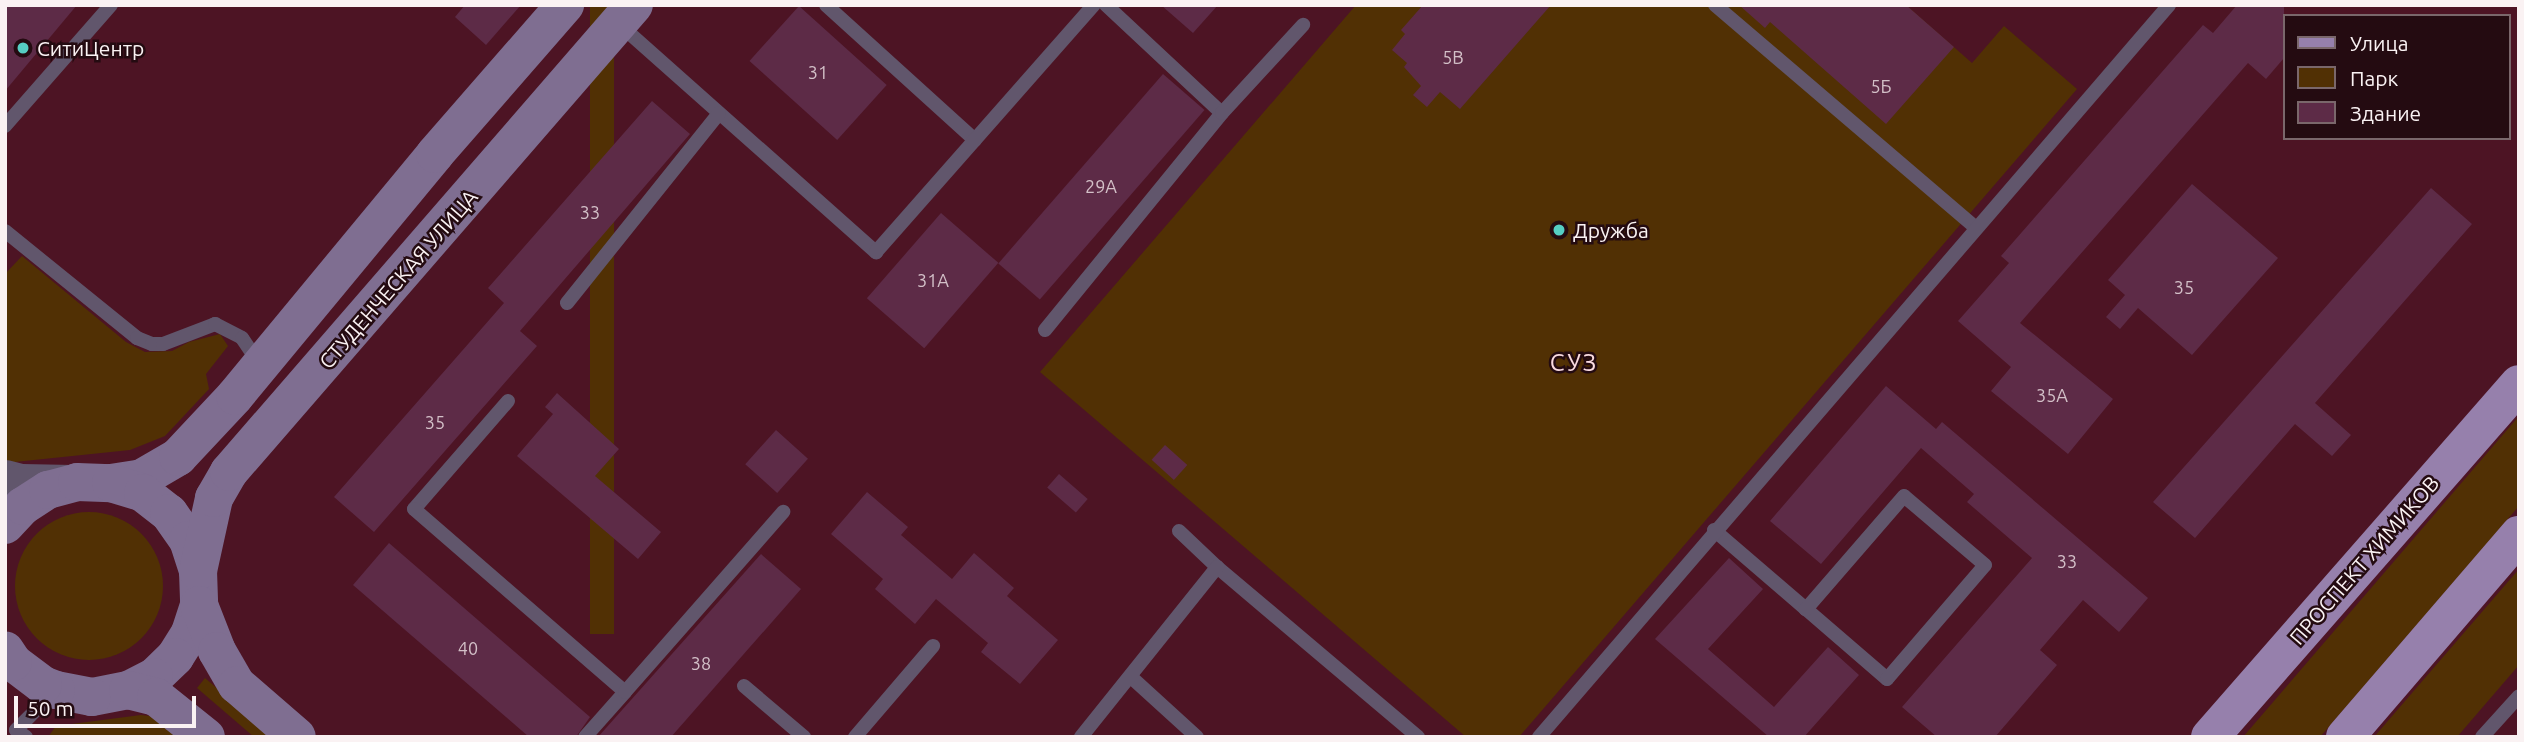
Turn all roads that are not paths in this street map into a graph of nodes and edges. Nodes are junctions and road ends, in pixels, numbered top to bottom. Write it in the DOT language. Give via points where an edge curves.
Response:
graph roads {
  1 [pos="111,5"];
  2 [pos="565,5"];
  3 [pos="826,5"];
  4 [pos="1094,5"];
  5 [pos="1106,5"];
  6 [pos="1715,5"];
  7 [pos="2169,5"];
  8 [pos="626,14"];
  9 [pos="1303,25"];
  10 [pos="719,113"];
  11 [pos="1222,113"];
  12 [pos="5,126"];
  13 [pos="975,140"];
  14 [pos="1976,228"];
  15 [pos="5,231"];
  16 [pos="567,303"];
  17 [pos="1045,330"];
  18 [pos="2519,384"];
  19 [pos="235,396"];
  20 [pos="508,401"];
  21 [pos="5,477"];
  22 [pos="94,483"];
  23 [pos="783,512"];
  24 [pos="5,525"];
  25 [pos="1714,530"];
  26 [pos="1179,531"];
  27 [pos="2519,535"];
  28 [pos="1217,567"];
  29 [pos="199,588"];
  30 [pos="1806,609"];
  31 [pos="933,646"];
  32 [pos="7,656"];
  33 [pos="1130,677"];
  34 [pos="744,686"];
  35 [pos="56,690"];
  36 [pos="128,690"];
  37 [pos="625,692"];
  38 [pos="2519,696"];
  39 [pos="1404,725"];
  40 [pos="17,735"];
  41 [pos="860,736"];
  42 [pos="206,737"];
  43 [pos="297,737"];
  44 [pos="585,737"];
  45 [pos="804,737"];
  46 [pos="1082,737"];
  47 [pos="1197,737"];
  48 [pos="1394,737"];
  49 [pos="1418,737"];
  50 [pos="1539,737"];
  51 [pos="2210,737"];
  52 [pos="2345,737"];
  53 [pos="2482,737"];
  1 -- 12 [label="lane"];
  2 -- 19 [label="main road"];
  3 -- 13 [label="lane"];
  4 -- 13 [label="lane"];
  5 -- 11 [label="lane"];
  6 -- 14 [label="lane"];
  7 -- 14 [label="lane"];
  8 -- 10 [label="lane"];
  8 -- 29 [label="main road, СТУДЕНЧЕСКАЯ УЛИЦА" via="229,472 214,498"];
  9 -- 11 [label="lane"];
  10 -- 13 [label="lane" via="876,251"];
  10 -- 16 [label="lane"];
  11 -- 17 [label="lane"];
  14 -- 25 [label="lane"];
  15 -- 19 [label="lane" via="136,338 163,344 215,324 242,338 254,356"];
  18 -- 51 [label="main road, ПРОСПЕКТ ХИМИКОВ"];
  19 -- 22 [label="main road" via="178,457 142,478"];
  20 -- 37 [label="lane" via="414,509"];
  21 -- 22 [label="street"];
  22 -- 24 [label="main road" via="48,490"];
  22 -- 29 [label="main road" via="142,494 169,513 188,540"];
  23 -- 37 [label="lane"];
  25 -- 30 [label="lane"];
  25 -- 50 [label="lane"];
  26 -- 28 [label="lane"];
  27 -- 52 [label="main road"];
  28 -- 33 [label="lane"];
  28 -- 39 [label="lane"];
  29 -- 36 [label="main road, СТУДЕНЧЕСКАЯ УЛИЦА" via="190,633 175,657 154,677"];
  29 -- 43 [label="main road" via="217,651 237,685"];
  30 -- 30 [label="lane" via="1887,679 1985,565 1904,496"];
  31 -- 41 [label="lane"];
  32 -- 35 [label="main road"];
  33 -- 46 [label="lane"];
  33 -- 47 [label="lane"];
  34 -- 45 [label="lane"];
  35 -- 36 [label="main road" via="92,696"];
  35 -- 40 [label="lane"];
  36 -- 42 [label="main road" via="156,697"];
  37 -- 44 [label="lane"];
  38 -- 53 [label="lane"];
  39 -- 48 [label="lane"];
  39 -- 49 [label="lane"];
}
